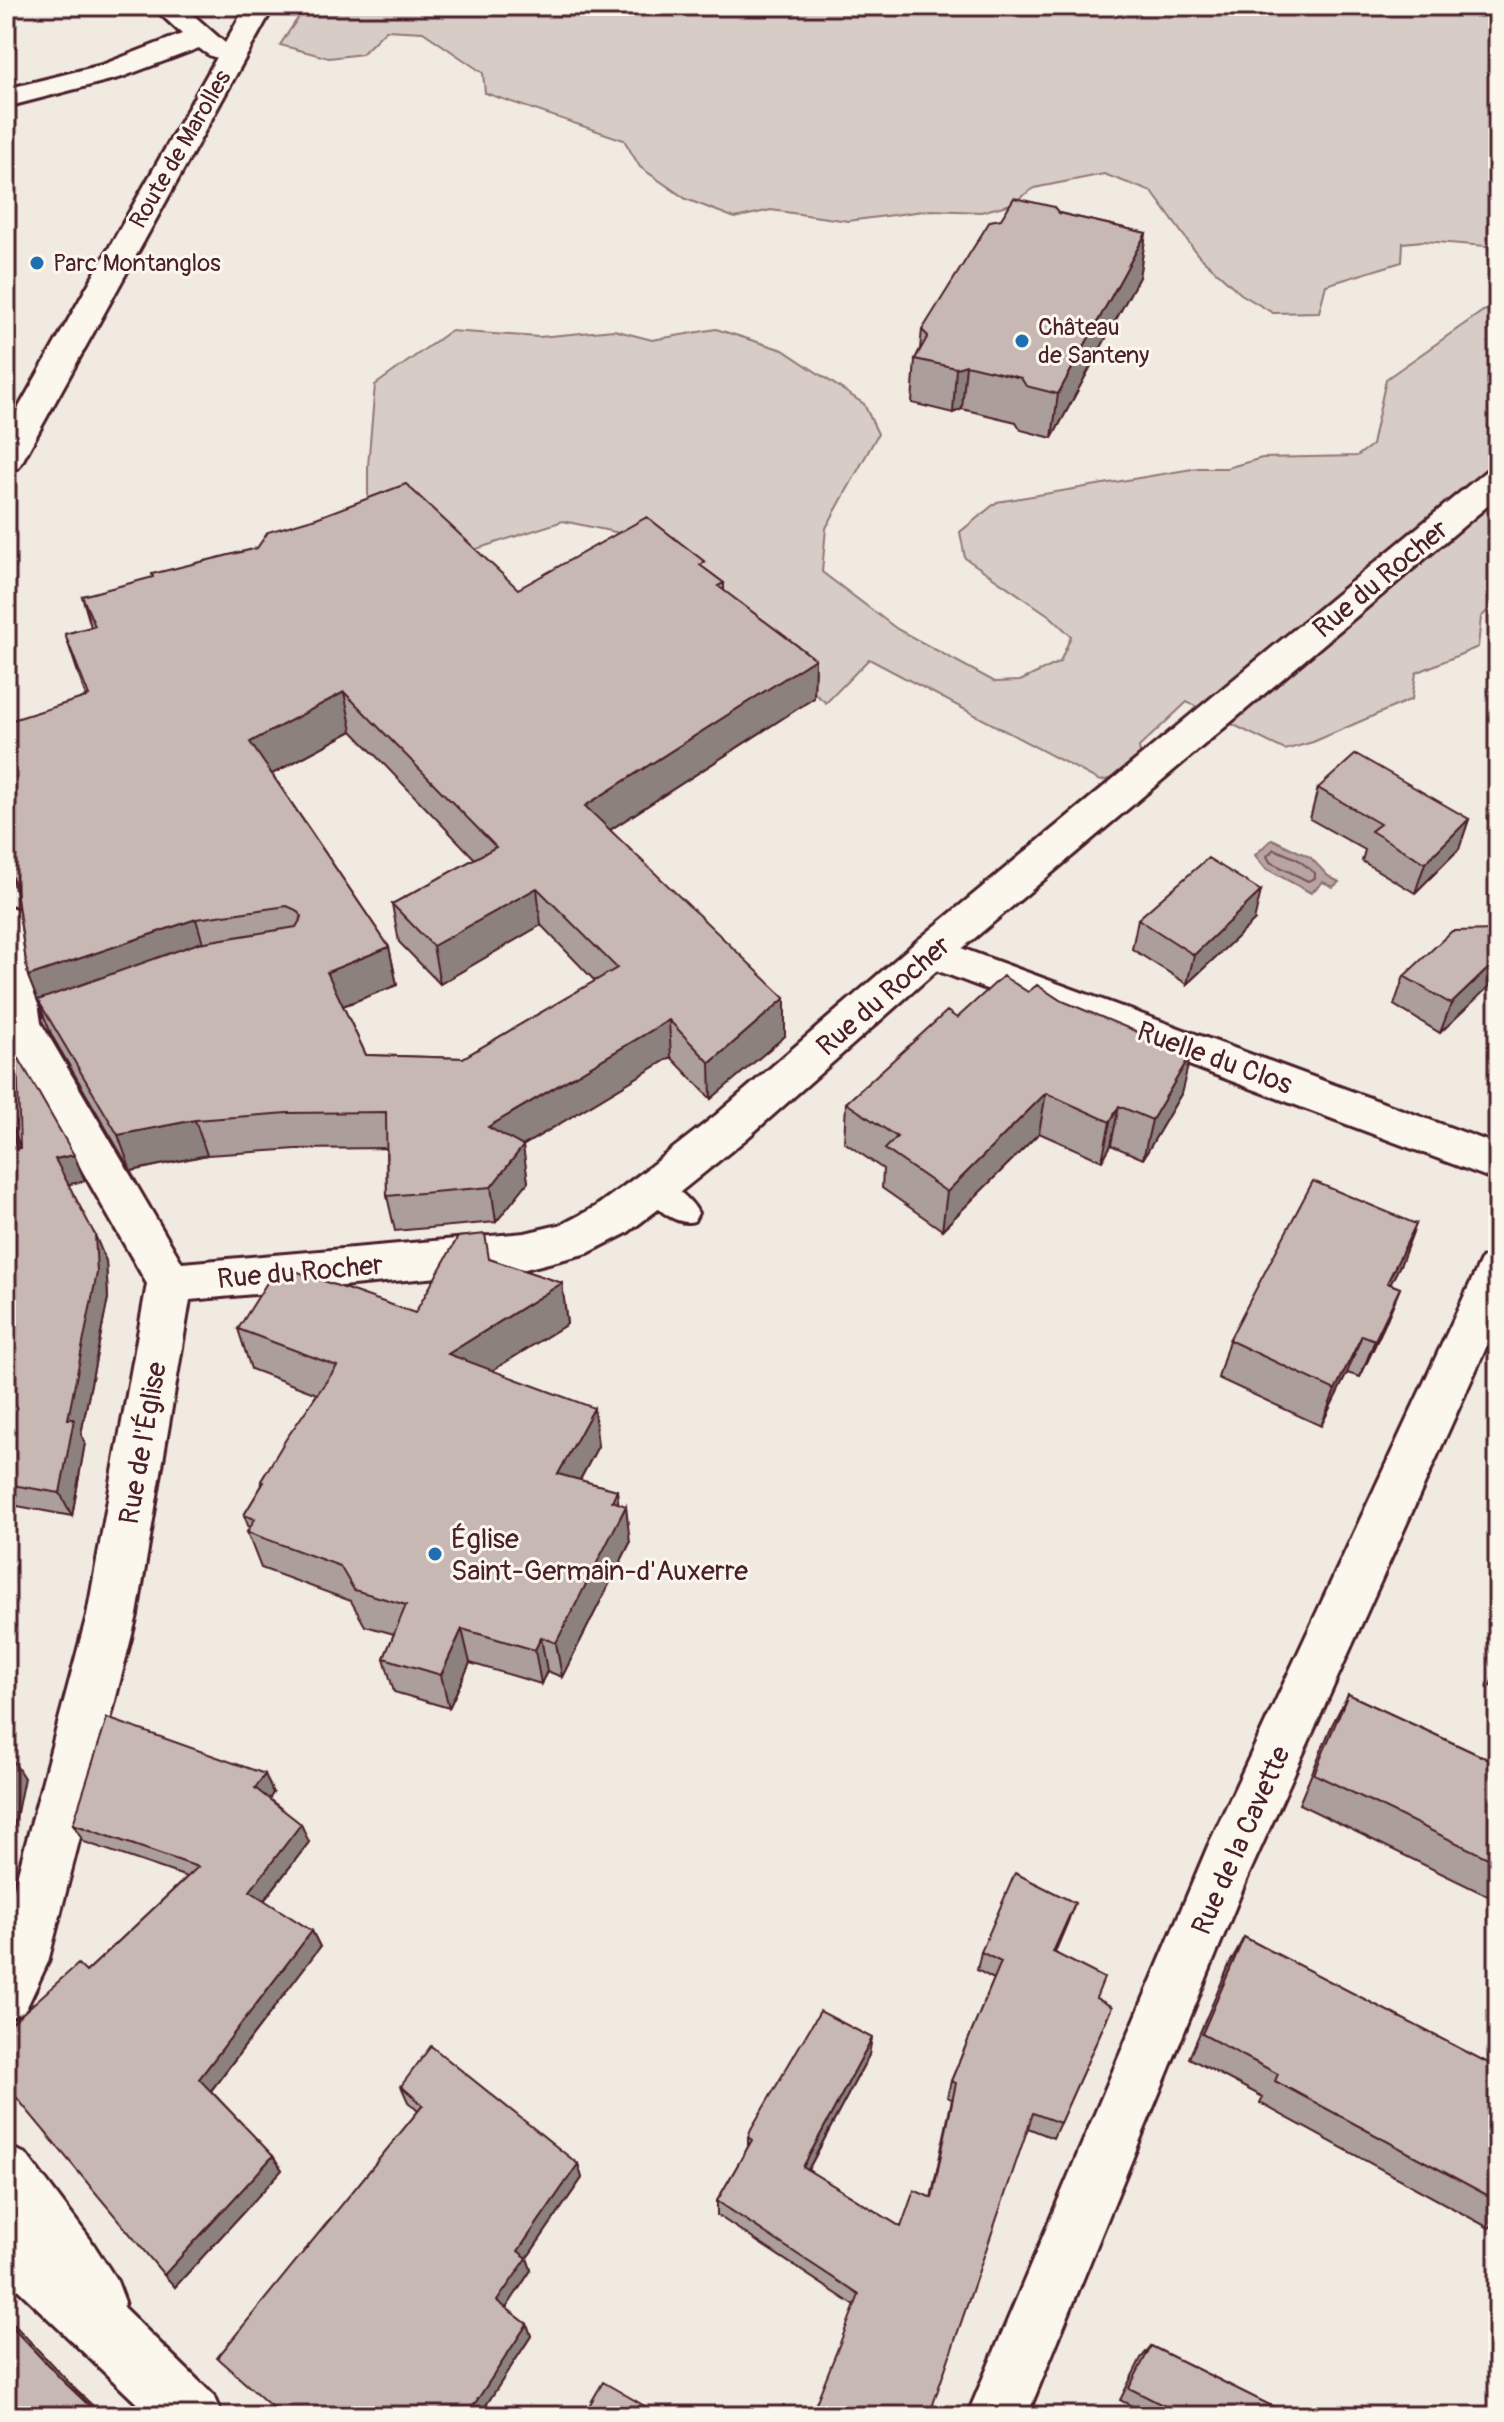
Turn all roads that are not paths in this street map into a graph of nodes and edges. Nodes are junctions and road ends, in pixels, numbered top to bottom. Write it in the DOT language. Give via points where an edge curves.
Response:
graph roads {
  1 [pos="166,6"];
  2 [pos="260,6"];
  3 [pos="200,37"];
  4 [pos="231,59"];
  5 [pos="6,98"];
  6 [pos="6,460"];
  7 [pos="1498,479"];
  8 [pos="6,921"];
  9 [pos="931,952"];
  10 [pos="1498,1163"];
  11 [pos="1498,1271"];
  12 [pos="170,1283"];
  13 [pos="6,1992"];
  14 [pos="6,2174"];
  15 [pos="6,2239"];
  16 [pos="121,2345"];
  17 [pos="192,2416"];
  18 [pos="997,2416"];
  1 -- 3 [label="street"];
  2 -- 4 [label="street, Route de Marolles"];
  3 -- 4 [label="street"];
  3 -- 5 [label="street" via="112,71"];
  4 -- 6 [label="street, Route de Marolles"];
  7 -- 9 [label="street, Rue du Rocher"];
  8 -- 12 [label="street" via="20,1024 39,1028"];
  9 -- 10 [label="street, Ruelle du Clos"];
  9 -- 12 [label="street, Rue du Rocher" via="731,1127 669,1201 611,1220 572,1240 525,1251"];
  11 -- 18 [label="street, Rue de la Cavette" via="1227,1864"];
  12 -- 13 [label="street, Rue de l'Église" via="112,1615 21,1962"];
  14 -- 16 [label="street" via="70,2259"];
  15 -- 16 [label="street"];
  16 -- 17 [label="street"];
}
